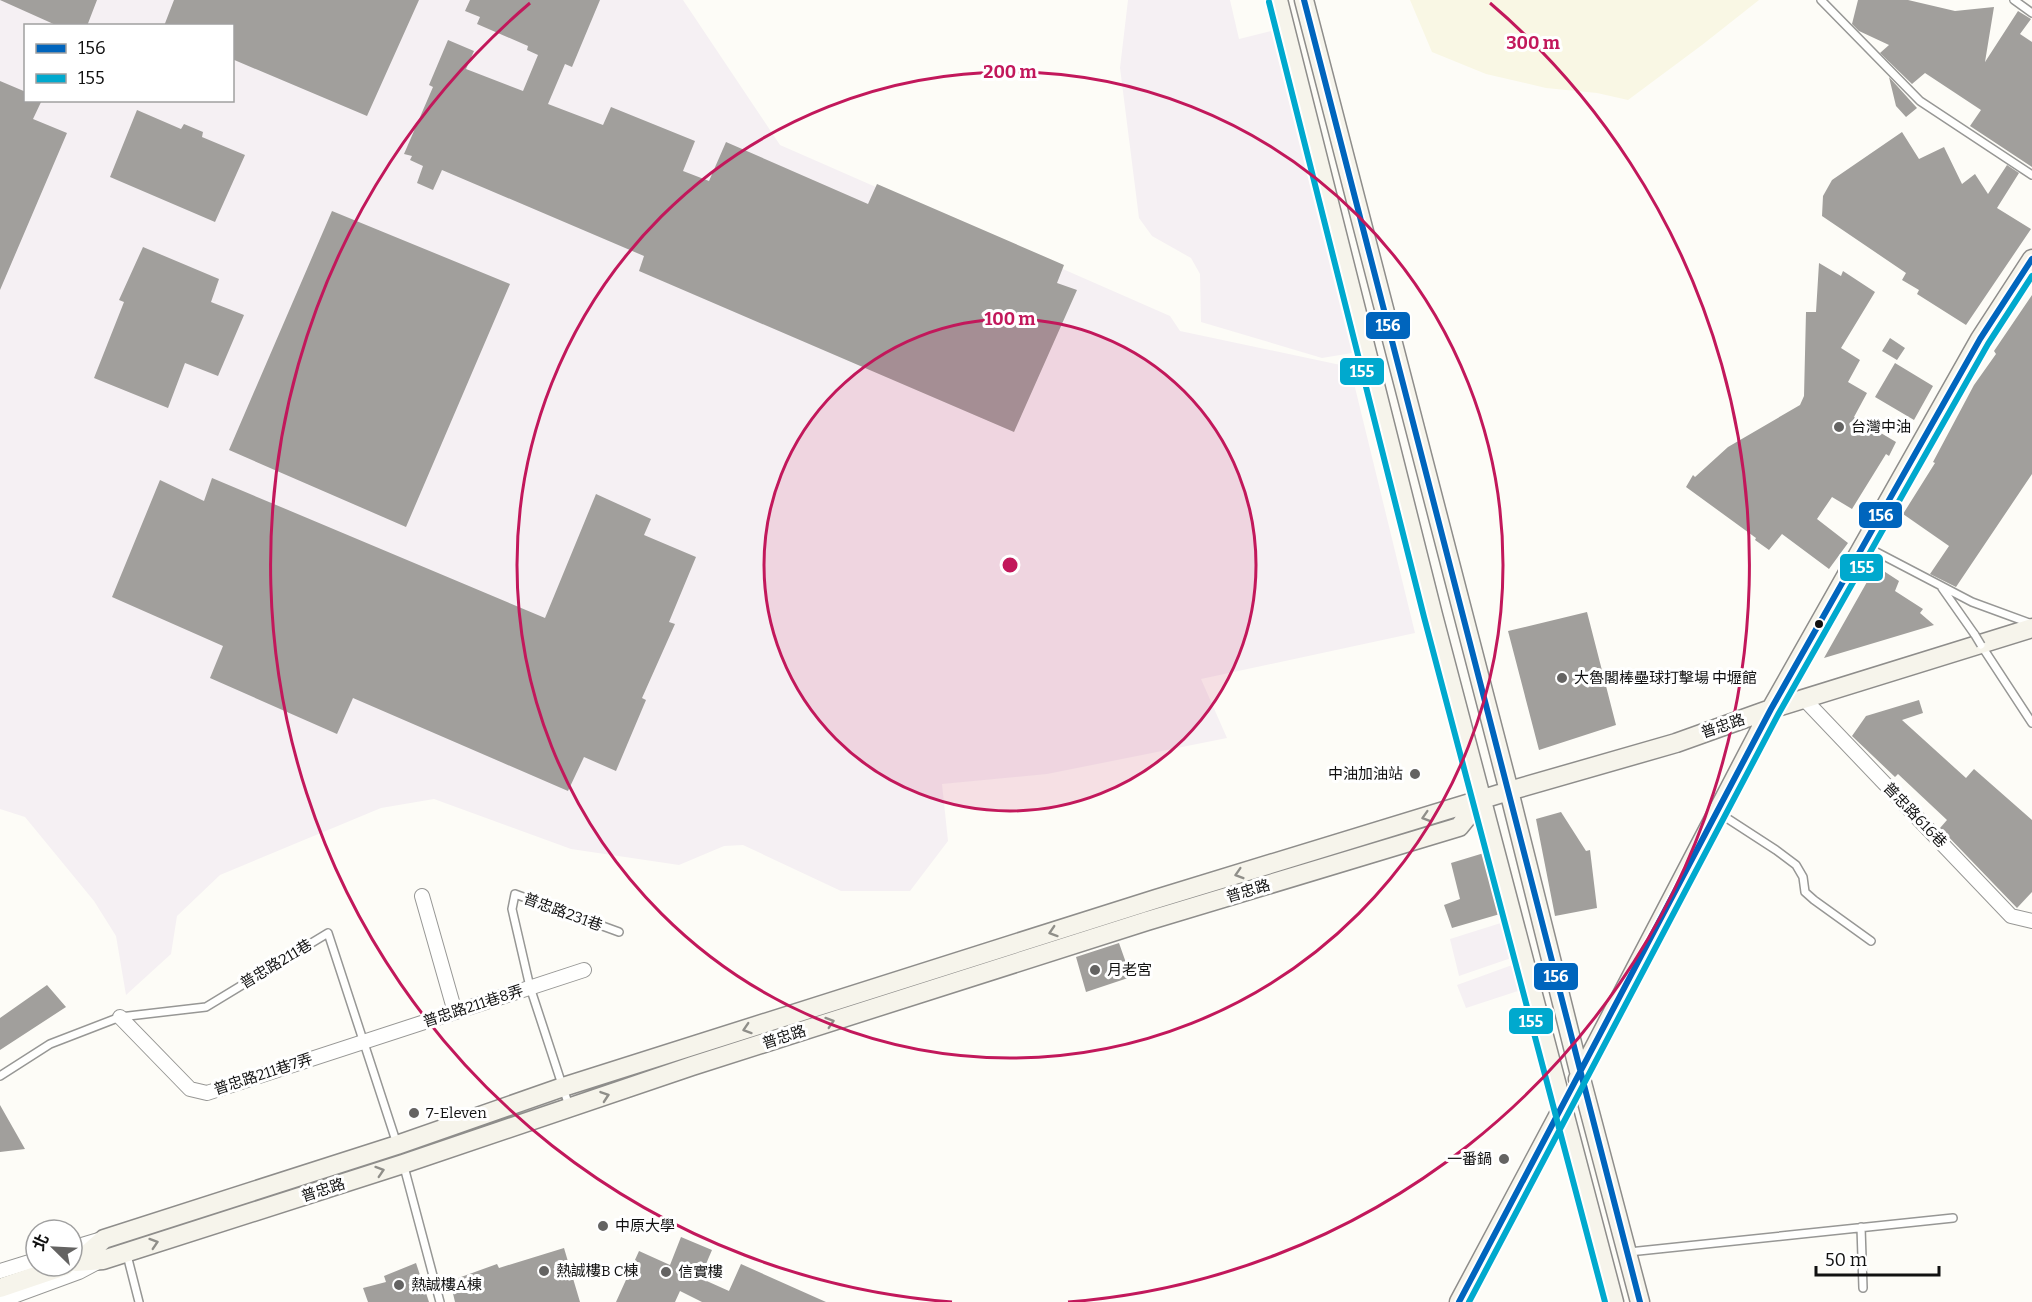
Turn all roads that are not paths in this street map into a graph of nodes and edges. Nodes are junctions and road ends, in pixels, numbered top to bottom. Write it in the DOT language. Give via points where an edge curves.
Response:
graph roads {
  1 [pos="1278,0"];
  2 [pos="1304,0"];
  3 [pos="1821,0"];
  4 [pos="2014,0"];
  5 [pos="2032,13"];
  6 [pos="2032,175"];
  7 [pos="2032,260"];
  8 [pos="1862,545"];
  9 [pos="1940,585"];
  10 [pos="2032,626"];
  11 [pos="1804,699"];
  12 [pos="1771,709"];
  13 [pos="2032,723"];
  14 [pos="1509,791"];
  15 [pos="1481,800"];
  16 [pos="1717,812"];
  17 [pos="422,896"];
  18 [pos="2032,921"];
  19 [pos="619,932"];
  20 [pos="1871,941"];
  21 [pos="584,970"];
  22 [pos="530,987"];
  23 [pos="455,1012"];
  24 [pos="120,1017"];
  25 [pos="362,1042"];
  26 [pos="1580,1075"];
  27 [pos="0,1076"];
  28 [pos="563,1087"];
  29 [pos="570,1109"];
  30 [pos="1562,1109"];
  31 [pos="397,1144"];
  32 [pos="403,1164"];
  33 [pos="1953,1218"];
  34 [pos="1862,1227"];
  35 [pos="84,1252"];
  36 [pos="126,1252"];
  37 [pos="1626,1252"];
  38 [pos="84,1260"];
  39 [pos="103,1260"];
  40 [pos="24,1264"];
  41 [pos="0,1271"];
  42 [pos="26,1278"];
  43 [pos="0,1288"];
  44 [pos="1863,1288"];
  45 [pos="0,1301"];
  46 [pos="139,1302"];
  47 [pos="440,1302"];
  48 [pos="1460,1302"];
  49 [pos="1614,1302"];
  50 [pos="1640,1302"];
  1 -- 15 [label="street"];
  2 -- 14 [label="street"];
  3 -- 6 [label="lane" via="1920,101"];
  4 -- 5 [label="lane"];
  7 -- 8 [label="street" via="1980,339"];
  8 -- 9 [label="lane"];
  8 -- 12 [label="street"];
  9 -- 10 [label="lane"];
  9 -- 13 [label="lane, bridge"];
  10 -- 11 [label="street, 普忠路"];
  11 -- 12 [label="street, 普忠路"];
  11 -- 18 [label="street, 普忠路616巷" via="2011,916"];
  12 -- 14 [label="street, 普忠路" via="1676,743"];
  12 -- 16 [label="street"];
  14 -- 15 [label="street, 普忠路"];
  14 -- 26 [label="street"];
  15 -- 28 [label="street, 普忠路, one-way"];
  29 -- 15 [label="street, 普忠路, one-way" via="1067,946 1459,826"];
  15 -- 30 [label="street"];
  16 -- 20 [label="lane" via="1796,865 1805,892"];
  16 -- 26 [label="street"];
  17 -- 23 [label="street"];
  19 -- 22 [label="lane, 普忠路231巷" via="515,894 512,909"];
  21 -- 22 [label="street, 普忠路211巷8弄"];
  22 -- 23 [label="street, 普忠路211巷8弄"];
  22 -- 28 [label="lane, 普忠路231巷"];
  23 -- 25 [label="street, 普忠路211巷8弄"];
  24 -- 25 [label="street, 普忠路211巷7弄" via="190,1089 207,1093"];
  24 -- 25 [label="lane, 普忠路211巷" via="206,1007 328,933"];
  24 -- 27 [label="lane, 普忠路211巷" via="50,1044"];
  25 -- 31 [label="lane, 普忠路211巷"];
  26 -- 30 [label="street"];
  26 -- 37 [label="street"];
  28 -- 29 [label="lane, 普忠路231巷"];
  28 -- 31 [label="street, 普忠路"];
  29 -- 32 [label="street, 普忠路"];
  30 -- 48 [label="street"];
  30 -- 49 [label="street"];
  31 -- 32 [label="lane, 普忠路211巷"];
  31 -- 35 [label="street, 普忠路" via="104,1239"];
  36 -- 32 [label="street, 普忠路, one-way"];
  32 -- 47 [label="lane, 普忠路211巷"];
  33 -- 34 [label="lane"];
  34 -- 37 [label="lane"];
  34 -- 44 [label="lane"];
  36 -- 39 [label="street, 普忠路"];
  36 -- 46 [label="lane"];
  37 -- 50 [label="street"];
  38 -- 39 [label="street, 普忠路"];
  39 -- 45 [label="street"];
  40 -- 41 [label="street"];
  42 -- 43 [label="street, 普忠路"];
}
